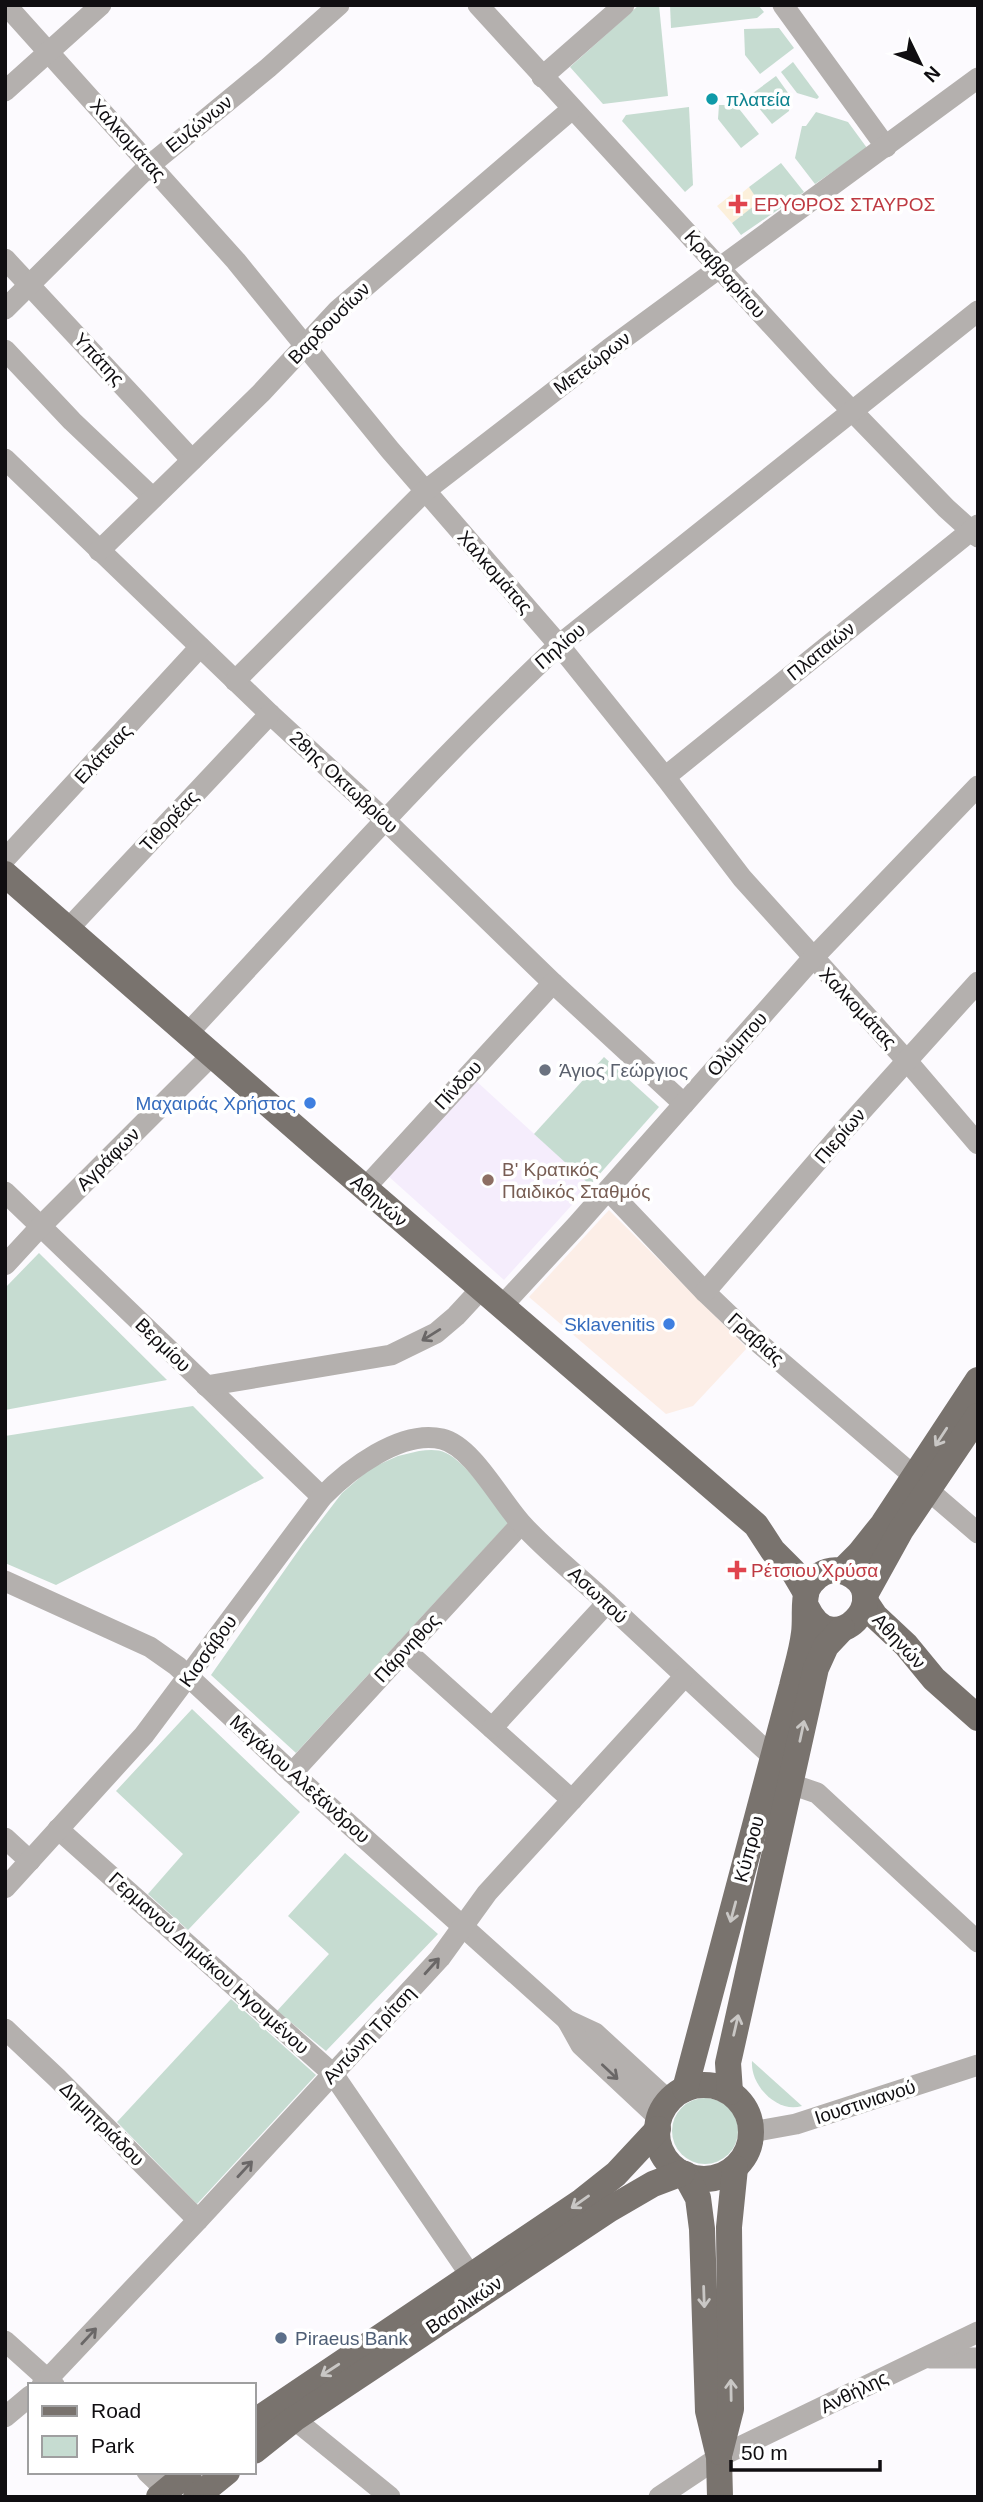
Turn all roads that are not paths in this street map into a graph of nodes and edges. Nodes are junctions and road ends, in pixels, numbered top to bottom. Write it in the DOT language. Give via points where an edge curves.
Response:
graph roads {
  1 [pos="6,5"];
  2 [pos="101,5"];
  3 [pos="339,5"];
  4 [pos="478,5"];
  5 [pos="624,5"];
  6 [pos="783,5"];
  7 [pos="48,52"];
  8 [pos="542,77"];
  9 [pos="978,78"];
  10 [pos="5,91"];
  11 [pos="572,109"];
  12 [pos="886,147"];
  13 [pos="150,165"];
  14 [pos="5,259"];
  15 [pos="720,268"];
  16 [pos="30,285"];
  17 [pos="5,309"];
  18 [pos="978,311"];
  19 [pos="304,345"];
  20 [pos="5,350"];
  21 [pos="851,410"];
  22 [pos="5,459"];
  23 [pos="192,460"];
  24 [pos="425,491"];
  25 [pos="153,498"];
  26 [pos="976,531"];
  27 [pos="99,551"];
  28 [pos="559,645"];
  29 [pos="200,647"];
  30 [pos="235,681"];
  31 [pos="270,714"];
  32 [pos="665,777"];
  33 [pos="978,786"];
  34 [pos="386,820"];
  35 [pos="5,859"];
  36 [pos="5,874"];
  37 [pos="68,929"];
  38 [pos="813,959"];
  39 [pos="553,982"];
  40 [pos="978,982"];
  41 [pos="188,1033"];
  42 [pos="213,1054"];
  43 [pos="906,1061"];
  44 [pos="684,1104"];
  45 [pos="978,1144"];
  46 [pos="365,1188"];
  47 [pos="608,1190"];
  48 [pos="5,1192"];
  49 [pos="41,1226"];
  50 [pos="5,1265"];
  51 [pos="481,1289"];
  52 [pos="705,1292"];
  53 [pos="501,1307"];
  54 [pos="978,1380"];
  55 [pos="206,1386"];
  56 [pos="978,1416"];
  57 [pos="425,1437"];
  58 [pos="921,1483"];
  59 [pos="322,1497"];
  60 [pos="521,1524"];
  61 [pos="755,1525"];
  62 [pos="978,1532"];
  63 [pos="835,1571"];
  64 [pos="5,1581"];
  65 [pos="865,1598"];
  66 [pos="806,1600"];
  67 [pos="607,1603"];
  68 [pos="844,1628"];
  69 [pos="405,1650"];
  70 [pos="189,1676"];
  71 [pos="685,1676"];
  72 [pos="934,1679"];
  73 [pos="978,1718"];
  74 [pos="492,1728"];
  75 [pos="773,1757"];
  76 [pos="292,1773"];
  77 [pos="791,1784"];
  78 [pos="572,1800"];
  79 [pos="58,1829"];
  80 [pos="5,1838"];
  81 [pos="30,1861"];
  82 [pos="5,1888"];
  83 [pos="463,1926"];
  84 [pos="978,1941"];
  85 [pos="5,2029"];
  86 [pos="978,2065"];
  87 [pos="333,2074"];
  88 [pos="730,2092"];
  89 [pos="668,2110"];
  90 [pos="751,2132"];
  91 [pos="735,2168"];
  92 [pos="683,2174"];
  93 [pos="198,2220"];
  94 [pos="471,2276"];
  95 [pos="978,2332"];
  96 [pos="5,2341"];
  97 [pos="924,2358"];
  98 [pos="978,2358"];
  99 [pos="48,2383"];
  100 [pos="28,2398"];
  101 [pos="5,2417"];
  102 [pos="294,2419"];
  103 [pos="256,2421"];
  104 [pos="256,2449"];
  105 [pos="719,2457"];
  106 [pos="184,2474"];
  107 [pos="225,2474"];
  108 [pos="157,2486"];
  109 [pos="196,2497"];
  110 [pos="390,2497"];
  111 [pos="659,2497"];
  112 [pos="720,2497"];
  1 -- 7 [label="street, Χαλκομάτας"];
  2 -- 7 [label="street"];
  3 -- 13 [label="street, Ευζώνων"];
  4 -- 8 [label="street, Κραββαρίτου"];
  5 -- 8 [label="street"];
  6 -- 12 [label="street"];
  7 -- 10 [label="street"];
  7 -- 13 [label="street, Χαλκομάτας"];
  8 -- 11 [label="street, Κραββαρίτου"];
  9 -- 12 [label="street, Μετεώρων"];
  11 -- 15 [label="street, Κραββαρίτου"];
  11 -- 19 [label="street, Βαρδουσίων" via="338,310"];
  12 -- 15 [label="street, Μετεώρων"];
  13 -- 16 [label="street, Ευζώνων"];
  13 -- 19 [label="street, Χαλκομάτας"];
  14 -- 16 [label="street, Υπάτης"];
  15 -- 21 [label="street, Κραββαρίτου"];
  15 -- 24 [label="street, Μετεώρων"];
  16 -- 17 [label="street, Ευζώνων"];
  16 -- 23 [label="street, Υπάτης"];
  18 -- 21 [label="street, Πηλίου"];
  19 -- 23 [label="street, Βαρδουσίων"];
  19 -- 24 [label="street, Χαλκομάτας"];
  20 -- 25 [label="street"];
  21 -- 26 [label="street, Κραββαρίτου" via="946,508"];
  21 -- 28 [label="street, Πηλίου"];
  22 -- 27 [label="street, 28ης Οκτωβρίου"];
  23 -- 25 [label="street, Βαρδουσίων"];
  24 -- 28 [label="street, Χαλκομάτας"];
  24 -- 30 [label="street, Μετεώρων"];
  25 -- 27 [label="street, Βαρδουσίων"];
  26 -- 32 [label="street, Πλαταιών"];
  27 -- 29 [label="street, 28ης Οκτωβρίου"];
  28 -- 32 [label="street, Χαλκομάτας"];
  28 -- 34 [label="street, Πηλίου"];
  29 -- 30 [label="street, 28ης Οκτωβρίου"];
  29 -- 35 [label="street, Ελάτειας"];
  30 -- 31 [label="street, 28ης Οκτωβρίου"];
  31 -- 34 [label="street, 28ης Οκτωβρίου"];
  31 -- 37 [label="street, Τιθορέας"];
  32 -- 38 [label="street, Χαλκομάτας" via="742,878"];
  33 -- 38 [label="street, Ολύμπου"];
  34 -- 39 [label="street, 28ης Οκτωβρίου"];
  34 -- 41 [label="street, Πηλίου"];
  36 -- 37 [label="main road, Αθηνών"];
  37 -- 41 [label="main road, Αθηνών"];
  38 -- 43 [label="street, Χαλκομάτας"];
  38 -- 44 [label="street, Ολύμπου"];
  39 -- 44 [label="street, 28ης Οκτωβρίου"];
  39 -- 46 [label="street, Πίνδου"];
  40 -- 43 [label="street, Πιερίων"];
  41 -- 42 [label="main road, Αθηνών"];
  42 -- 46 [label="main road, Αθηνών"];
  42 -- 49 [label="street, Αγράφων"];
  43 -- 45 [label="street, Χαλκομάτας"];
  43 -- 52 [label="street, Πιερίων"];
  44 -- 47 [label="street, Ολύμπου"];
  46 -- 51 [label="main road, Αθηνών"];
  47 -- 52 [label="street, Γραβιάς"];
  47 -- 53 [label="street, Ολύμπου"];
  48 -- 49 [label="street, Βερμίου"];
  49 -- 50 [label="street, Αγράφων"];
  49 -- 55 [label="street, Βερμίου"];
  51 -- 53 [label="main road, Αθηνών"];
  51 -- 55 [label="street, one-way" via="436,1333 391,1356"];
  52 -- 58 [label="street, Γραβιάς"];
  53 -- 61 [label="main road, Αθηνών"];
  54 -- 58 [label="main road, Κύπρου, one-way"];
  55 -- 59 [label="street, Βερμίου"];
  56 -- 58 [label="main road, Κύπρου"];
  57 -- 59 [label="street, Κισσάβου" via="366,1460"];
  57 -- 60 [label="street, Ασωπού" via="452,1443 479,1469"];
  58 -- 62 [label="street, Γραβιάς"];
  58 -- 63 [label="main road, Κύπρου" via="870,1542"];
  58 -- 65 [label="main road, Κύπρου"];
  59 -- 70 [label="street, Κισσάβου"];
  60 -- 67 [label="street, Ασωπού"];
  60 -- 69 [label="street, Πάρνηθος"];
  61 -- 63 [label="main road, Αθηνών" via="782,1538 809,1561"];
  61 -- 66 [label="main road, Αθηνών" via="793,1570"];
  63 -- 65 [label="main road" via="859,1582"];
  63 -- 66 [label="main road, Κύπρου" via="814,1579"];
  64 -- 70 [label="street, Μεγάλου Αλεξάνδρου" via="150,1647"];
  65 -- 68 [label="main road, Κύπρου" via="859,1617"];
  65 -- 72 [label="main road, Αθηνών" via="875,1616"];
  66 -- 68 [label="main road" via="811,1618 820,1625"];
  66 -- 75 [label="main road, Κύπρου" via="802,1643"];
  67 -- 71 [label="street, Ασωπού"];
  67 -- 74 [label="street"];
  68 -- 72 [label="main road, Αθηνών" via="865,1633"];
  77 -- 68 [label="main road, Κύπρου, one-way" via="816,1668 826,1646"];
  69 -- 74 [label="street"];
  69 -- 76 [label="street, Πάρνηθος"];
  70 -- 76 [label="street, Μεγάλου Αλεξάνδρου"];
  70 -- 79 [label="street, Κισσάβου" via="144,1735"];
  71 -- 75 [label="street, Ασωπού"];
  71 -- 78 [label="street, Αντώνη Τρίτση"];
  72 -- 73 [label="main road, Αθηνών"];
  74 -- 78 [label="street"];
  75 -- 89 [label="main road, Κύπρου, one-way"];
  76 -- 83 [label="street, Μεγάλου Αλεξάνδρου"];
  77 -- 84 [label="street" via="817,1793"];
  88 -- 77 [label="main road, Κύπρου, one-way" via="728,2063"];
  78 -- 83 [label="street, Αντώνη Τρίτση"];
  79 -- 81 [label="street, Κισσάβου"];
  79 -- 87 [label="street, Γερμανού Δημάκου Ηγουμένου"];
  80 -- 81 [label="street"];
  81 -- 82 [label="street, Κισσάβου"];
  87 -- 83 [label="street, Αντώνη Τρίτση, one-way" via="440,1958"];
  83 -- 89 [label="street, Μεγάλου Αλεξάνδρου" via="567,2020 581,2045"];
  85 -- 93 [label="street, Δημητριάδου"];
  86 -- 90 [label="street, Ιουστινιανού" via="796,2124"];
  93 -- 87 [label="street, Αντώνη Τρίτση, one-way"];
  87 -- 94 [label="street, Γερμανού Δημάκου Ηγουμένου"];
  88 -- 89 [label="main road" via="704,2085"];
  88 -- 90 [label="main road" via="744,2106"];
  89 -- 92 [label="main road" via="660,2147"];
  89 -- 94 [label="main road, Βασιλικών, one-way" via="635,2156 598,2189"];
  90 -- 91 [label="main road" via="747,2151"];
  91 -- 92 [label="main road" via="711,2178"];
  105 -- 91 [label="main road, one-way" via="731,2409 729,2227"];
  92 -- 102 [label="main road, Βασιλικών" via="653,2184 610,2209"];
  92 -- 105 [label="main road, one-way" via="695,2189 702,2229 708,2411"];
  99 -- 93 [label="street, Αντώνη Τρίτση, one-way"];
  94 -- 103 [label="main road, Βασιλικών, one-way"];
  95 -- 97 [label="street, Ανθήλης"];
  96 -- 99 [label="street"];
  97 -- 98 [label="street"];
  97 -- 105 [label="street, Ανθήλης"];
  100 -- 101 [label="street"];
  102 -- 104 [label="main road, Βασιλικών"];
  102 -- 110 [label="street"];
  105 -- 111 [label="street, Ανθήλης"];
  105 -- 112 [label="main road"];
  106 -- 108 [label="main road"];
  107 -- 109 [label="main road"];
}
